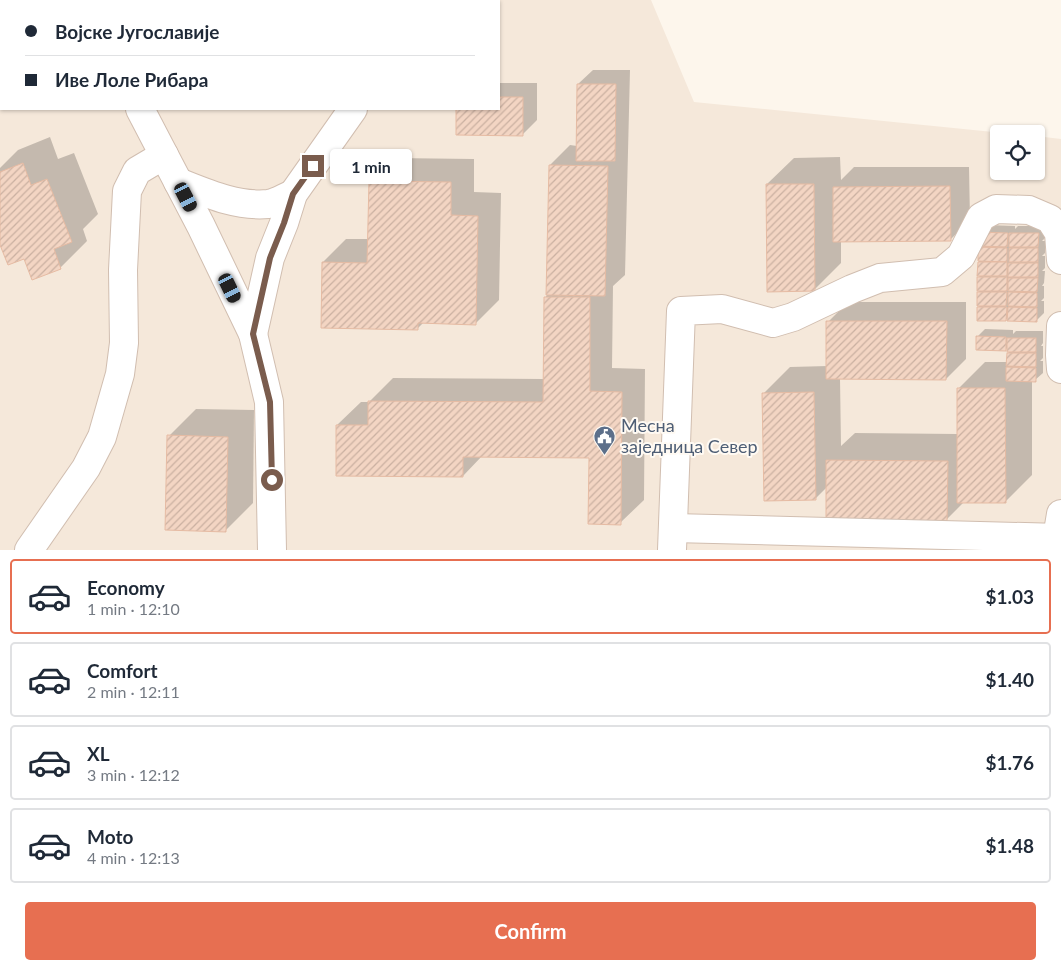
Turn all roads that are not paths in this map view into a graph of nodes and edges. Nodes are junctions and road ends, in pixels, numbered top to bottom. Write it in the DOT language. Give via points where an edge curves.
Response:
graph roads {
  1 [pos="141,110"];
  2 [pos="352,110"];
  3 [pos="164,155"];
  4 [pos="178,182"];
  5 [pos="293,194"];
  6 [pos="1061,260"];
  7 [pos="1061,326"];
  8 [pos="253,334"];
  9 [pos="1061,337"];
  10 [pos="1061,369"];
  11 [pos="1060,530"];
  12 [pos="672,539"];
  13 [pos="29,550"];
  14 [pos="272,550"];
  1 -- 3 [label="street"];
  2 -- 5 [label="street"];
  3 -- 4 [label="street"];
  3 -- 13 [label="street" via="137,171 126,190 124,343 120,374 102,437 86,468"];
  4 -- 5 [label="street" via="212,196 241,202 269,204"];
  4 -- 8 [label="street"];
  5 -- 8 [label="street" via="270,258"];
  6 -- 12 [label="street" via="1059,234 1050,218 1029,210 996,209 981,218 961,256 942,272 880,278 773,323 722,309 681,312"];
  7 -- 9 [label="street"];
  8 -- 14 [label="street" via="270,402"];
  9 -- 10 [label="street"];
  11 -- 12 [label="street"];
}
